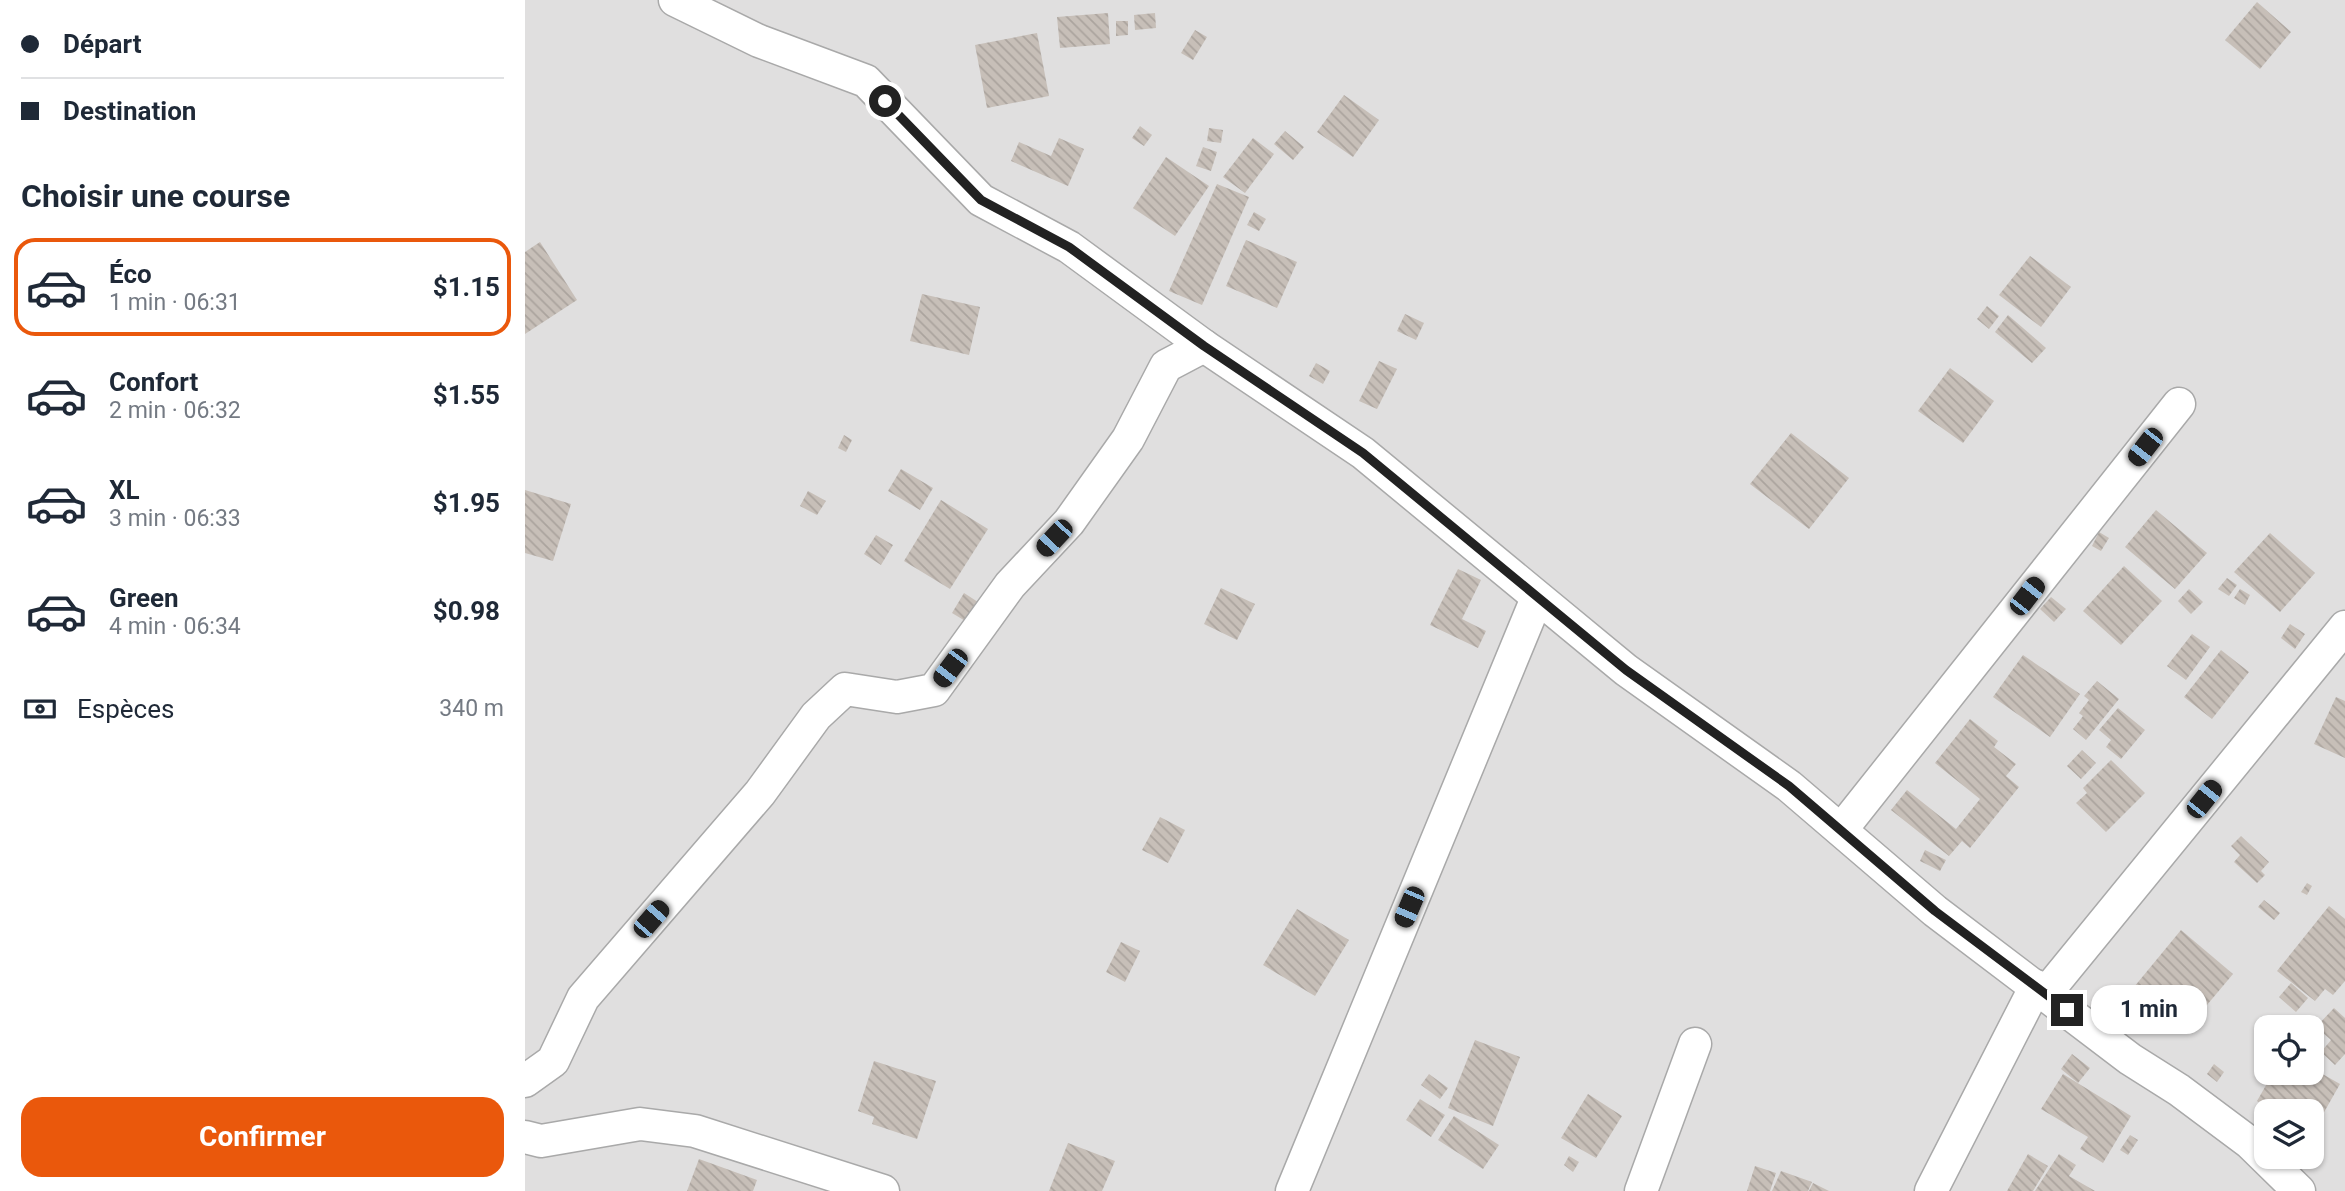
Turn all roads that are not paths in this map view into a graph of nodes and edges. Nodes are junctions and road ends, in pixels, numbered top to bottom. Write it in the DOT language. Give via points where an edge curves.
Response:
graph roads {
  1 [pos="675,0"];
  2 [pos="1204,346"];
  3 [pos="2179,404"];
  4 [pos="1537,598"];
  5 [pos="2345,627"];
  6 [pos="1841,830"];
  7 [pos="2041,989"];
  8 [pos="1695,1045"];
  9 [pos="525,1081"];
  10 [pos="525,1137"];
  11 [pos="883,1191"];
  12 [pos="1291,1191"];
  13 [pos="1641,1191"];
  14 [pos="1931,1191"];
  15 [pos="2299,1191"];
  1 -- 2 [label="street" via="759,41 866,81 981,200 1069,247"];
  2 -- 4 [label="street" via="1363,453"];
  2 -- 9 [label="street" via="1166,366 1128,439 1069,522 1010,586 934,690 897,697 845,689 816,716 760,793 583,998 553,1061"];
  3 -- 6 [label="street"];
  4 -- 6 [label="street"];
  4 -- 12 [label="street"];
  5 -- 7 [label="street"];
  6 -- 7 [label="street" via="1935,911"];
  7 -- 14 [label="street"];
  7 -- 15 [label="street" via="2130,1059 2250,1143"];
  8 -- 13 [label="street"];
  10 -- 11 [label="street" via="541,1142 640,1124 695,1131"];
}
